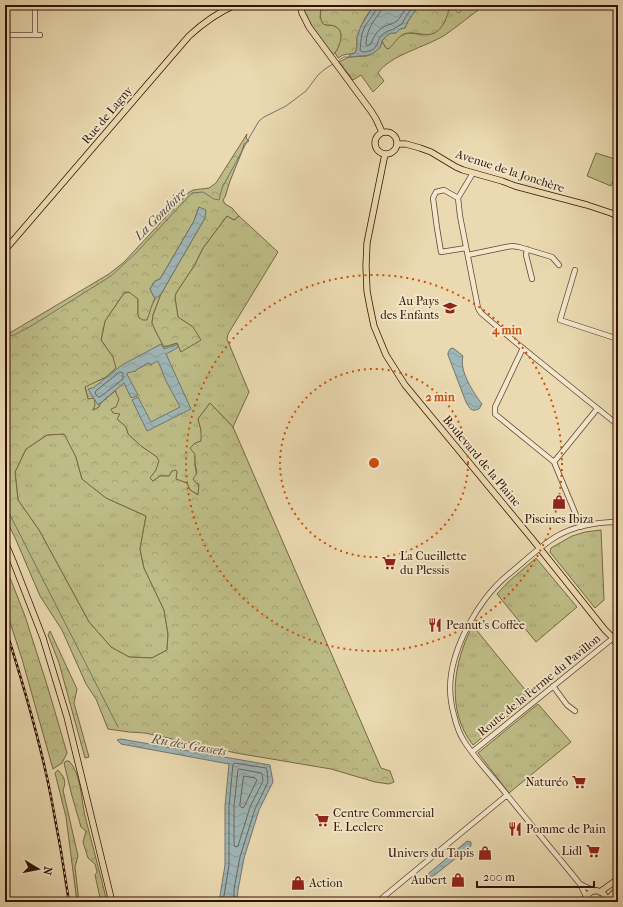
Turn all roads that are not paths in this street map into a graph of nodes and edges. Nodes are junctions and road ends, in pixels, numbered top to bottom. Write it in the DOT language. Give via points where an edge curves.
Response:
graph roads {
  1 [pos="35,5"];
  2 [pos="235,5"];
  3 [pos="301,5"];
  4 [pos="5,35"];
  5 [pos="382,132"];
  6 [pos="398,144"];
  7 [pos="385,154"];
  8 [pos="473,173"];
  9 [pos="458,198"];
  10 [pos="618,216"];
  11 [pos="466,248"];
  12 [pos="527,249"];
  13 [pos="5,250"];
  14 [pos="468,255"];
  15 [pos="559,265"];
  16 [pos="575,270"];
  17 [pos="532,279"];
  18 [pos="618,339"];
  19 [pos="523,348"];
  20 [pos="597,409"];
  21 [pos="618,425"];
  22 [pos="554,462"];
  23 [pos="618,522"];
  24 [pos="580,527"];
  25 [pos="5,542"];
  26 [pos="540,549"];
  27 [pos="618,634"];
  28 [pos="613,638"];
  29 [pos="618,646"];
  30 [pos="553,686"];
  31 [pos="575,711"];
  32 [pos="472,752"];
  33 [pos="507,795"];
  34 [pos="618,879"];
  35 [pos="580,884"];
  36 [pos="618,890"];
  37 [pos="594,891"];
  38 [pos="600,892"];
  39 [pos="586,896"];
  40 [pos="380,899"];
  41 [pos="607,901"];
  42 [pos="112,902"];
  43 [pos="584,902"];
  1 -- 4 [label="street" via="38,35"];
  2 -- 13 [label="main road, Rue de Lagny" via="215,15 189,36"];
  3 -- 5 [label="main road" via="302,13 314,32 371,111"];
  5 -- 6 [label="main road" via="394,134"];
  5 -- 7 [label="main road" via="375,142 377,150"];
  6 -- 7 [label="main road" via="395,151"];
  6 -- 8 [label="main road, Avenue de la Jonchère" via="431,152 456,167"];
  7 -- 26 [label="main road, Boulevard de la Plaine" via="367,243 367,291 374,326 386,355 405,385"];
  8 -- 9 [label="street"];
  8 -- 10 [label="main road, Avenue de la Jonchère"];
  9 -- 11 [label="street"];
  9 -- 11 [label="street" via="444,190 436,192 433,198 437,228 441,252"];
  11 -- 14 [label="street"];
  12 -- 14 [label="street" via="512,246"];
  12 -- 15 [label="street" via="552,257"];
  12 -- 17 [label="street"];
  14 -- 19 [label="street" via="478,308"];
  16 -- 18 [label="street" via="560,320"];
  19 -- 20 [label="street"];
  19 -- 22 [label="street" via="495,407 495,412"];
  20 -- 21 [label="street"];
  20 -- 22 [label="street"];
  22 -- 24 [label="street"];
  23 -- 24 [label="street"];
  24 -- 26 [label="street" via="557,536"];
  25 -- 42 [label="main road" via="46,645 67,717"];
  26 -- 28 [label="main road, Boulevard de la Plaine"];
  26 -- 32 [label="street" via="506,576 487,597 466,631 455,658 450,682 451,701 457,726"];
  27 -- 28 [label="street, Route de la Ferme du Pavillon"];
  28 -- 29 [label="main road, Boulevard de la Plaine"];
  28 -- 30 [label="street, Route de la Ferme du Pavillon"];
  30 -- 31 [label="street" via="567,705"];
  30 -- 32 [label="street, Route de la Ferme du Pavillon"];
  32 -- 33 [label="street"];
  33 -- 35 [label="street"];
  33 -- 40 [label="street"];
  34 -- 38 [label="main road"];
  35 -- 37 [label="street"];
  35 -- 39 [label="street"];
  36 -- 41 [label="main road"];
  37 -- 38 [label="main road"];
  37 -- 39 [label="main road"];
  38 -- 41 [label="main road" via="605,895"];
  39 -- 43 [label="main road"];
}
